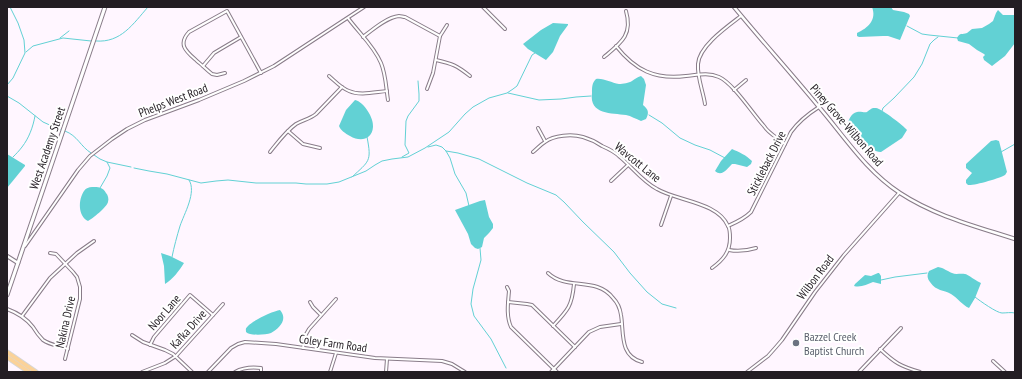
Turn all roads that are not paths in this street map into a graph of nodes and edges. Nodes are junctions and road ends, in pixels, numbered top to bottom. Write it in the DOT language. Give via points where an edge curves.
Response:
graph roads {
  1 [pos="105,7"];
  2 [pos="364,7"];
  3 [pos="483,7"];
  4 [pos="734,7"];
  5 [pos="626,11"];
  6 [pos="741,16"];
  7 [pos="348,18"];
  8 [pos="447,25"];
  9 [pos="505,29"];
  10 [pos="440,36"];
  11 [pos="241,37"];
  12 [pos="363,37"];
  13 [pos="616,46"];
  14 [pos="604,57"];
  15 [pos="436,60"];
  16 [pos="203,66"];
  17 [pos="224,73"];
  18 [pos="261,73"];
  19 [pos="699,74"];
  20 [pos="329,76"];
  21 [pos="470,76"];
  22 [pos="746,80"];
  23 [pos="342,87"];
  24 [pos="427,89"];
  25 [pos="734,90"];
  26 [pos="387,91"];
  27 [pos="388,100"];
  28 [pos="705,104"];
  29 [pos="819,107"];
  30 [pos="538,128"];
  31 [pos="288,131"];
  32 [pos="545,141"];
  33 [pos="785,144"];
  34 [pos="320,148"];
  35 [pos="270,152"];
  36 [pos="533,152"];
  37 [pos="628,165"];
  38 [pos="611,181"];
  39 [pos="899,193"];
  40 [pos="671,196"];
  41 [pos="661,225"];
  42 [pos="728,226"];
  43 [pos="1015,239"];
  44 [pos="94,241"];
  45 [pos="23,248"];
  46 [pos="756,248"];
  47 [pos="729,250"];
  48 [pos="50,253"];
  49 [pos="7,256"];
  50 [pos="18,263"];
  51 [pos="65,263"];
  52 [pos="712,268"];
  53 [pos="548,273"];
  54 [pos="574,283"];
  55 [pos="507,287"];
  56 [pos="7,295"];
  57 [pos="336,299"];
  58 [pos="310,302"];
  59 [pos="508,302"];
  60 [pos="222,304"];
  61 [pos="7,309"];
  62 [pos="213,315"];
  63 [pos="321,315"];
  64 [pos="22,316"];
  65 [pos="622,324"];
  66 [pos="553,326"];
  67 [pos="901,328"];
  68 [pos="132,335"];
  69 [pos="150,345"];
  70 [pos="575,347"];
  71 [pos="303,348"];
  72 [pos="68,349"];
  73 [pos="880,349"];
  74 [pos="7,352"];
  75 [pos="336,353"];
  76 [pos="176,356"];
  77 [pos="7,357"];
  78 [pos="65,359"];
  79 [pos="387,359"];
  80 [pos="993,361"];
  81 [pos="642,362"];
  82 [pos="554,369"];
  83 [pos="29,372"];
  84 [pos="36,372"];
  85 [pos="142,372"];
  86 [pos="192,372"];
  87 [pos="208,372"];
  88 [pos="235,372"];
  89 [pos="261,372"];
  90 [pos="330,372"];
  91 [pos="386,372"];
  92 [pos="465,372"];
  93 [pos="551,372"];
  94 [pos="557,372"];
  95 [pos="747,372"];
  96 [pos="859,372"];
  97 [pos="920,372"];
  98 [pos="1005,372"];
  1 -- 45 [label="main road, West Academy Street"];
  2 -- 7 [label="street, Phelps West Road"];
  3 -- 9 [label="street"];
  4 -- 6 [label="street, Piney Grove-Wilbon Road"];
  5 -- 13 [label="street" via="628,28"];
  6 -- 19 [label="street" via="700,55"];
  6 -- 29 [label="street, Piney Grove-Wilbon Road"];
  7 -- 12 [label="street"];
  7 -- 18 [label="street, Phelps West Road"];
  8 -- 10 [label="street"];
  10 -- 12 [label="street" via="399,16 383,22"];
  10 -- 15 [label="street"];
  11 -- 16 [label="street" via="214,53"];
  11 -- 16 [label="street" via="227,11 190,32 185,36 184,47"];
  11 -- 18 [label="street"];
  12 -- 26 [label="street" via="381,63"];
  13 -- 14 [label="street"];
  13 -- 19 [label="street" via="624,56 646,72 674,78"];
  15 -- 21 [label="street" via="455,65"];
  15 -- 24 [label="street"];
  16 -- 17 [label="street" via="212,74"];
  18 -- 45 [label="street, Phelps West Road" via="244,82 144,120 112,139 90,156 78,170"];
  19 -- 25 [label="street" via="719,77"];
  19 -- 28 [label="street"];
  20 -- 23 [label="street"];
  22 -- 25 [label="street"];
  23 -- 26 [label="street" via="357,94"];
  23 -- 31 [label="street" via="312,118"];
  25 -- 33 [label="street" via="766,129"];
  26 -- 27 [label="street"];
  29 -- 33 [label="street, Stickleback Drive" via="794,127"];
  29 -- 39 [label="street, Piney Grove-Wilbon Road" via="860,158"];
  30 -- 32 [label="street"];
  31 -- 34 [label="street" via="303,144"];
  31 -- 35 [label="street"];
  32 -- 36 [label="street, Wavcott Lane"];
  32 -- 37 [label="street, Wavcott Lane" via="570,136 593,140 620,156"];
  33 -- 42 [label="street, Stickleback Drive" via="751,212"];
  37 -- 38 [label="street"];
  37 -- 40 [label="street, Wavcott Lane" via="656,189"];
  39 -- 43 [label="street, Piney Grove-Wilbon Road" via="940,215"];
  39 -- 95 [label="street, Wilbon Road" via="844,255 776,347"];
  40 -- 41 [label="street"];
  40 -- 42 [label="street, Wavcott Lane" via="711,209 724,218"];
  42 -- 47 [label="street"];
  44 -- 51 [label="street"];
  45 -- 50 [label="main road, West Academy Street"];
  46 -- 47 [label="street" via="737,252"];
  47 -- 52 [label="street"];
  48 -- 51 [label="street, Nakina Drive" via="56,254"];
  49 -- 50 [label="street"];
  50 -- 56 [label="main road, West Academy Street"];
  51 -- 64 [label="street" via="50,278"];
  51 -- 72 [label="street, Nakina Drive" via="77,277 81,292"];
  53 -- 54 [label="street" via="559,281"];
  54 -- 65 [label="street" via="596,286 610,294 617,303"];
  54 -- 66 [label="street" via="569,306"];
  55 -- 59 [label="street"];
  57 -- 63 [label="street"];
  58 -- 63 [label="street"];
  59 -- 66 [label="street" via="532,305"];
  59 -- 82 [label="street" via="508,322 511,327"];
  60 -- 62 [label="street, Kafka Drive"];
  61 -- 64 [label="street"];
  62 -- 69 [label="street, Noor Lane" via="190,295 154,336"];
  62 -- 76 [label="street, Kafka Drive"];
  63 -- 71 [label="street" via="307,331"];
  64 -- 72 [label="street" via="48,343"];
  65 -- 70 [label="street" via="600,327 589,332"];
  65 -- 81 [label="street" via="626,350"];
  66 -- 70 [label="street"];
  67 -- 73 [label="street"];
  68 -- 69 [label="street"];
  69 -- 76 [label="street"];
  70 -- 82 [label="street"];
  71 -- 75 [label="street, Coley Farm Road"];
  71 -- 87 [label="street, Coley Farm Road" via="240,343 228,350"];
  72 -- 78 [label="street, Nakina Drive"];
  73 -- 96 [label="street"];
  73 -- 97 [label="street" via="897,364"];
  74 -- 84 [label="highway"];
  75 -- 79 [label="street, Coley Farm Road"];
  75 -- 90 [label="street"];
  76 -- 85 [label="street, Kafka Drive"];
  76 -- 86 [label="street"];
  77 -- 83 [label="highway"];
  79 -- 91 [label="street"];
  79 -- 92 [label="street, Coley Farm Road" via="446,362"];
  80 -- 98 [label="street"];
  82 -- 93 [label="street"];
  82 -- 94 [label="street"];
  88 -- 89 [label="street" via="245,368 261,368"];
}
